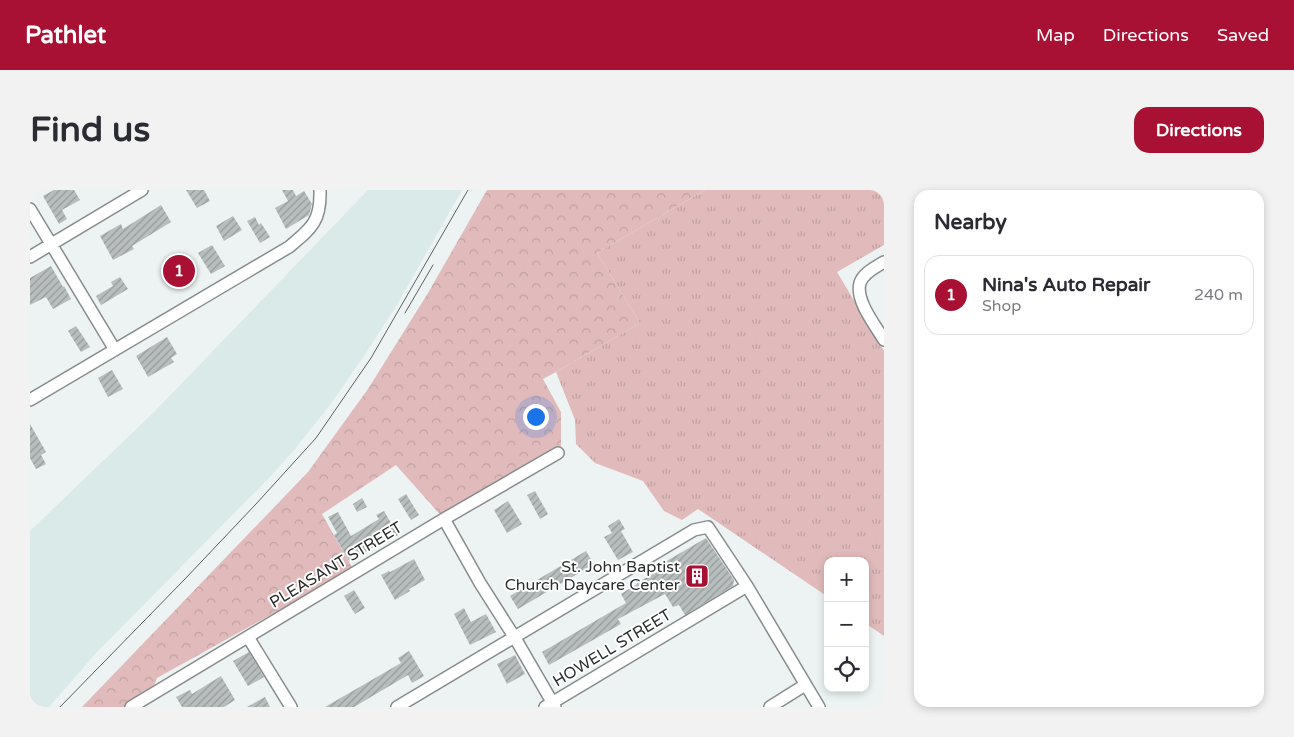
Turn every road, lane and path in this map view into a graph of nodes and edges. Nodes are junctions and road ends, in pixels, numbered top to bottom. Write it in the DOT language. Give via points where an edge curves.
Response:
graph roads {
  1 [pos="142,190"];
  2 [pos="320,190"];
  3 [pos="30,209"];
  4 [pos="51,244"];
  5 [pos="30,257"];
  6 [pos="884,262"];
  7 [pos="884,340"];
  8 [pos="115,350"];
  9 [pos="30,400"];
  10 [pos="558,453"];
  11 [pos="444,519"];
  12 [pos="747,586"];
  13 [pos="248,637"];
  14 [pos="514,638"];
  15 [pos="805,685"];
  16 [pos="550,706"];
  17 [pos="131,707"];
  18 [pos="291,707"];
  19 [pos="397,707"];
  20 [pos="770,707"];
  21 [pos="819,707"];
  1 -- 4 [label="street"];
  2 -- 8 [label="street" via="318,217 308,232 290,247"];
  3 -- 4 [label="street"];
  4 -- 5 [label="street"];
  4 -- 8 [label="street"];
  6 -- 7 [label="street" via="860,282 861,300"];
  8 -- 9 [label="street"];
  10 -- 11 [label="street, PLEASANT STREET"];
  11 -- 13 [label="street, PLEASANT STREET"];
  11 -- 14 [label="street"];
  12 -- 14 [label="street" via="708,526 694,530"];
  12 -- 15 [label="street"];
  12 -- 16 [label="street, HOWELL STREET"];
  13 -- 17 [label="street, PLEASANT STREET"];
  13 -- 18 [label="street"];
  14 -- 16 [label="street"];
  14 -- 19 [label="street"];
  15 -- 20 [label="street"];
  15 -- 21 [label="street"];
}
